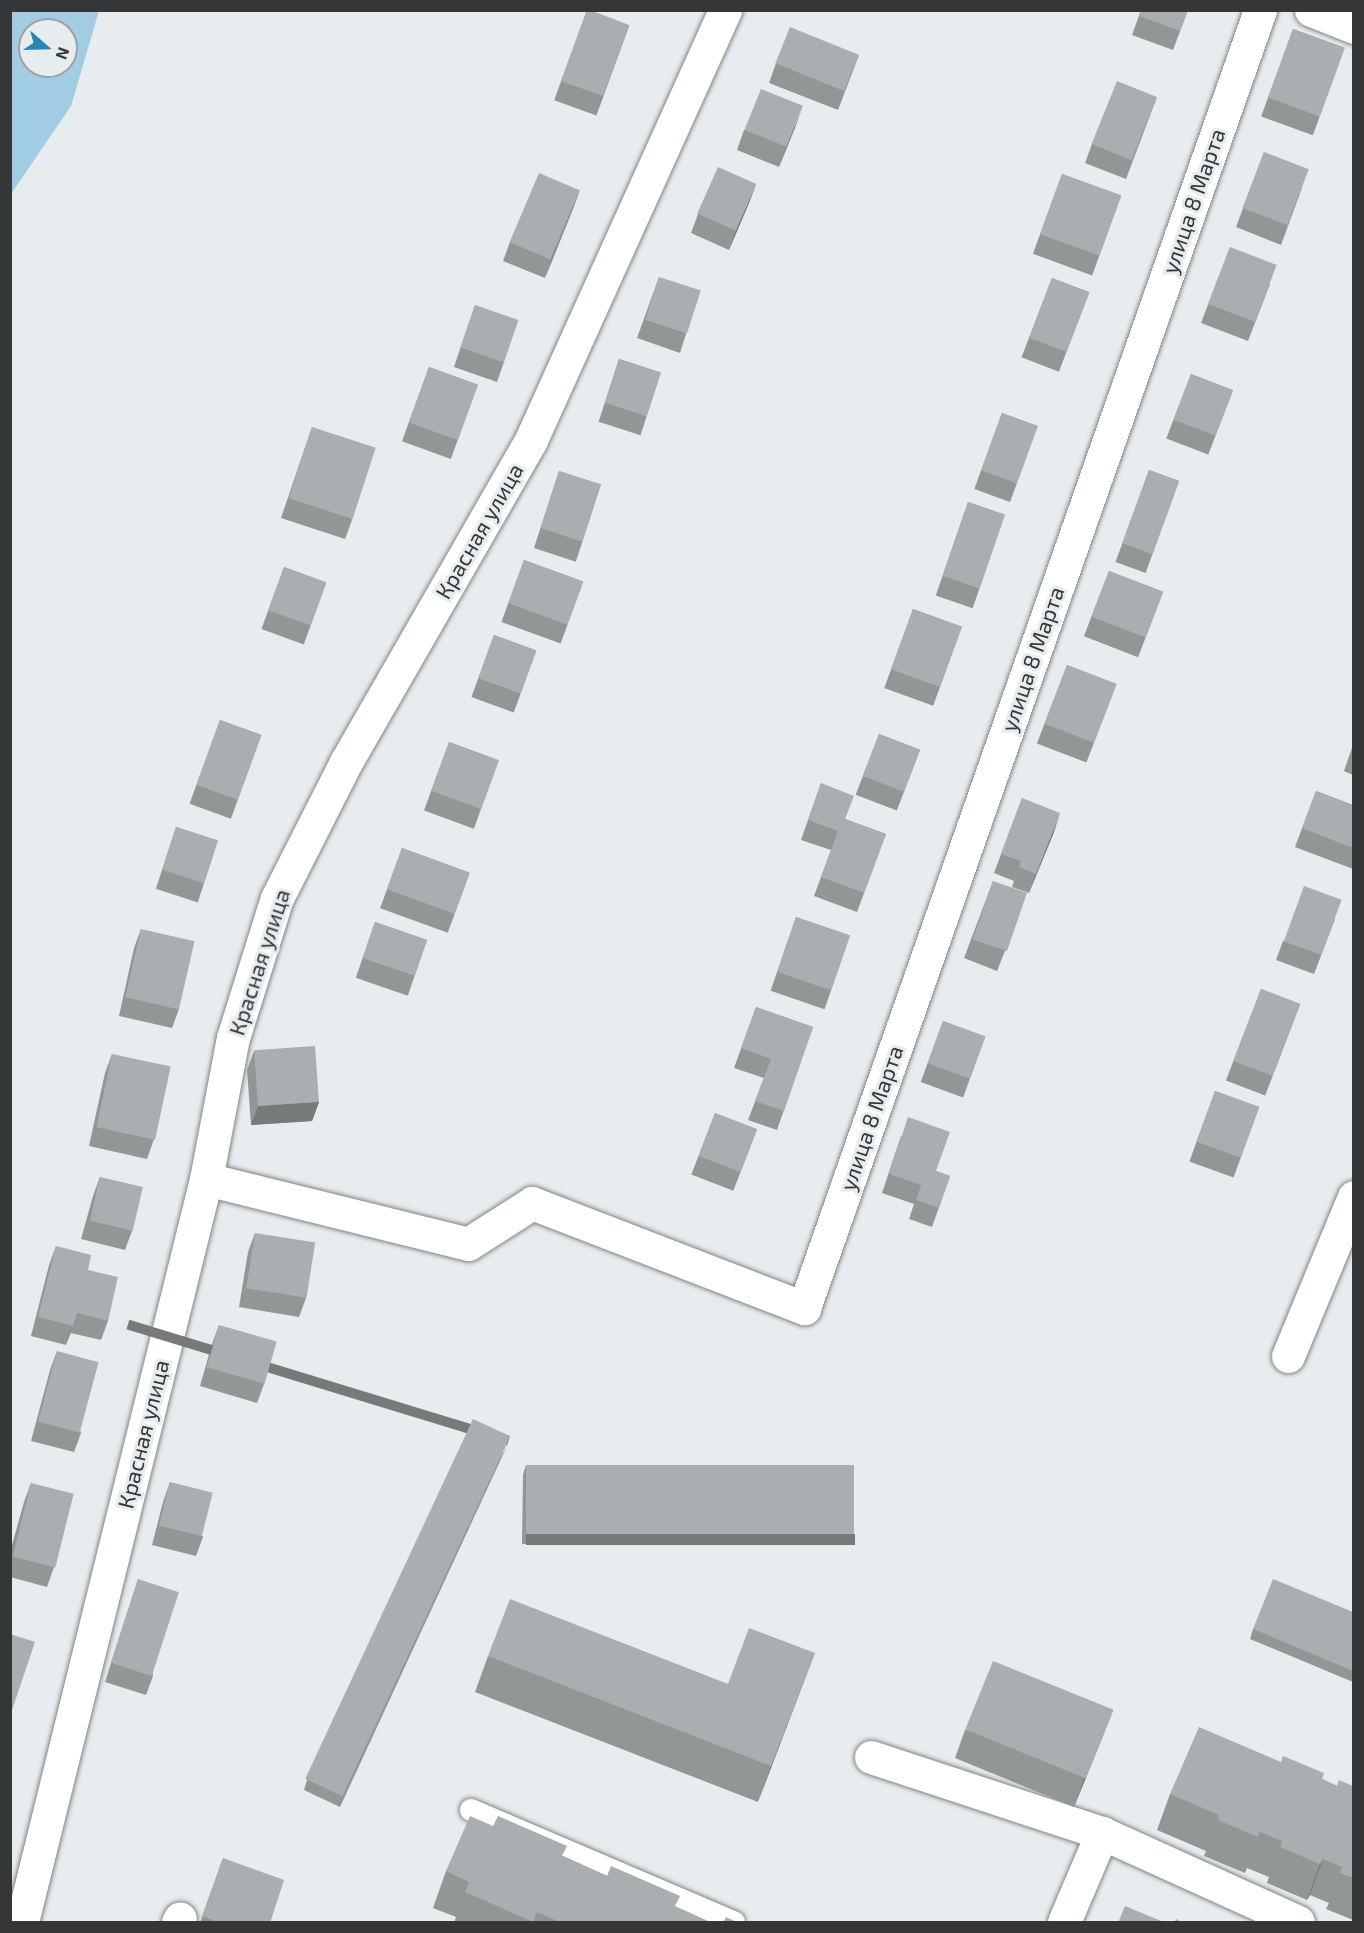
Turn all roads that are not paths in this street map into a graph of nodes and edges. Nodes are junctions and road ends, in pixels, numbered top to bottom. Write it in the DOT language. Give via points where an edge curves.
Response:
graph roads {
  1 [pos="725,10"];
  2 [pos="1260,10"];
  3 [pos="1311,10"];
  4 [pos="1353,27"];
  5 [pos="206,1179"];
  6 [pos="1353,1197"];
  7 [pos="1288,1356"];
  8 [pos="871,1757"];
  9 [pos="471,1810"];
  10 [pos="1102,1833"];
  11 [pos="22,1923"];
  12 [pos="734,1923"];
  13 [pos="1064,1923"];
  14 [pos="1298,1923"];
  1 -- 5 [label="street, Красная улица" via="531,440 346,762 277,898 233,1038"];
  2 -- 5 [label="street, улица 8 Марта" via="804,1308 532,1203 468,1244"];
  3 -- 4 [label="street"];
  5 -- 11 [label="street, Красная улица"];
  6 -- 7 [label="street"];
  8 -- 10 [label="street"];
  9 -- 12 [label="lane"];
  10 -- 13 [label="street"];
  10 -- 14 [label="street"];
}
